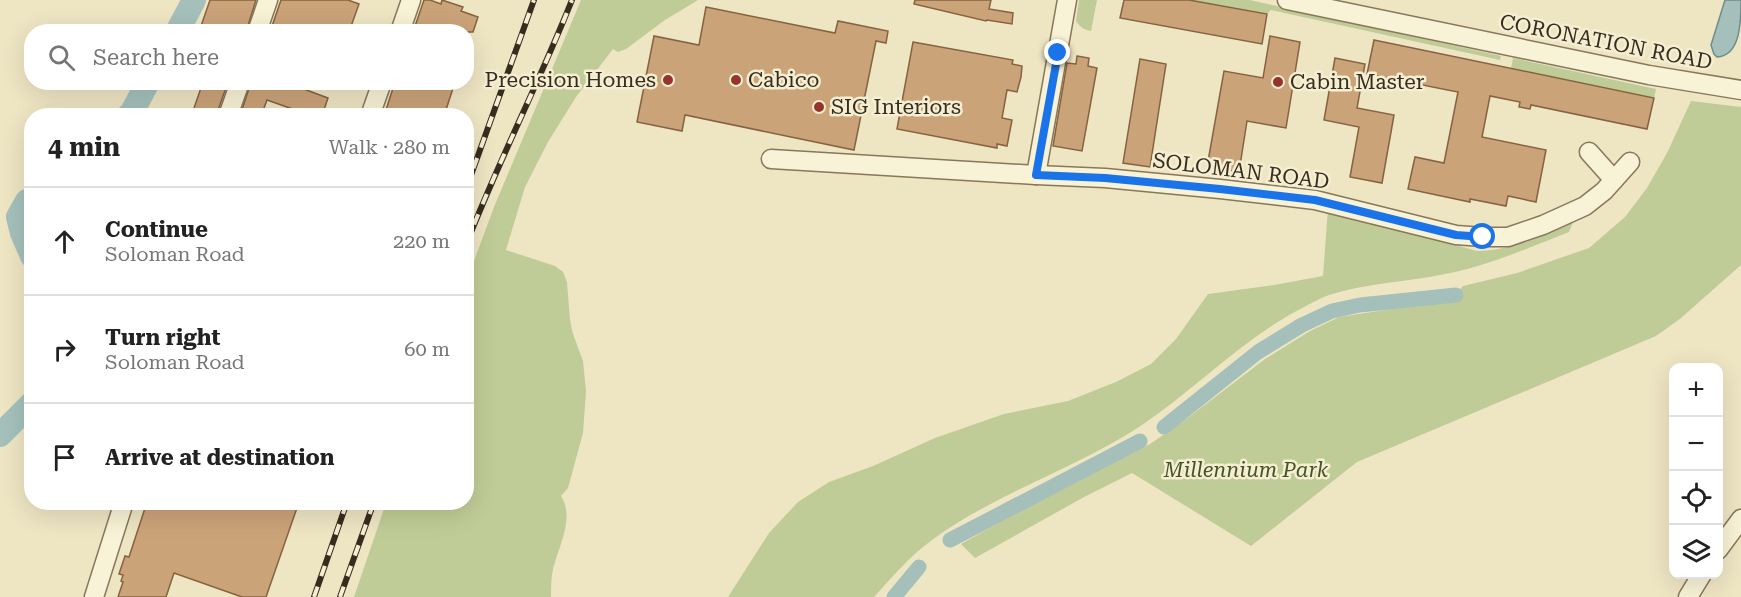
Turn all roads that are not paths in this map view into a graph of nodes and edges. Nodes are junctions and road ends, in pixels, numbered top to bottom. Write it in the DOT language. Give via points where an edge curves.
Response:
graph roads {
  1 [pos="268,0"];
  2 [pos="411,0"];
  3 [pos="1067,0"];
  4 [pos="1287,0"];
  5 [pos="260,24"];
  6 [pos="403,24"];
  7 [pos="237,90"];
  8 [pos="379,90"];
  9 [pos="1741,90"];
  10 [pos="231,108"];
  11 [pos="373,108"];
  12 [pos="1589,152"];
  13 [pos="771,159"];
  14 [pos="1630,162"];
  15 [pos="1036,175"];
  16 [pos="1614,180"];
  17 [pos="121,510"];
  18 [pos="1741,519"];
  19 [pos="1723,544"];
  20 [pos="1699,579"];
  21 [pos="94,597"];
  22 [pos="1688,597"];
  1 -- 5 [label="street"];
  2 -- 6 [label="street"];
  3 -- 15 [label="street"];
  4 -- 9 [label="street, CORONATION ROAD" via="1649,75"];
  7 -- 10 [label="street"];
  8 -- 11 [label="street"];
  12 -- 16 [label="street"];
  13 -- 15 [label="street, SOLOMAN ROAD"];
  14 -- 16 [label="street, SOLOMAN ROAD"];
  15 -- 16 [label="street, SOLOMAN ROAD" via="1116,179 1315,200 1456,235 1483,237 1508,237 1543,225 1586,206"];
  17 -- 21 [label="street"];
  18 -- 19 [label="street"];
  20 -- 22 [label="street"];
}
